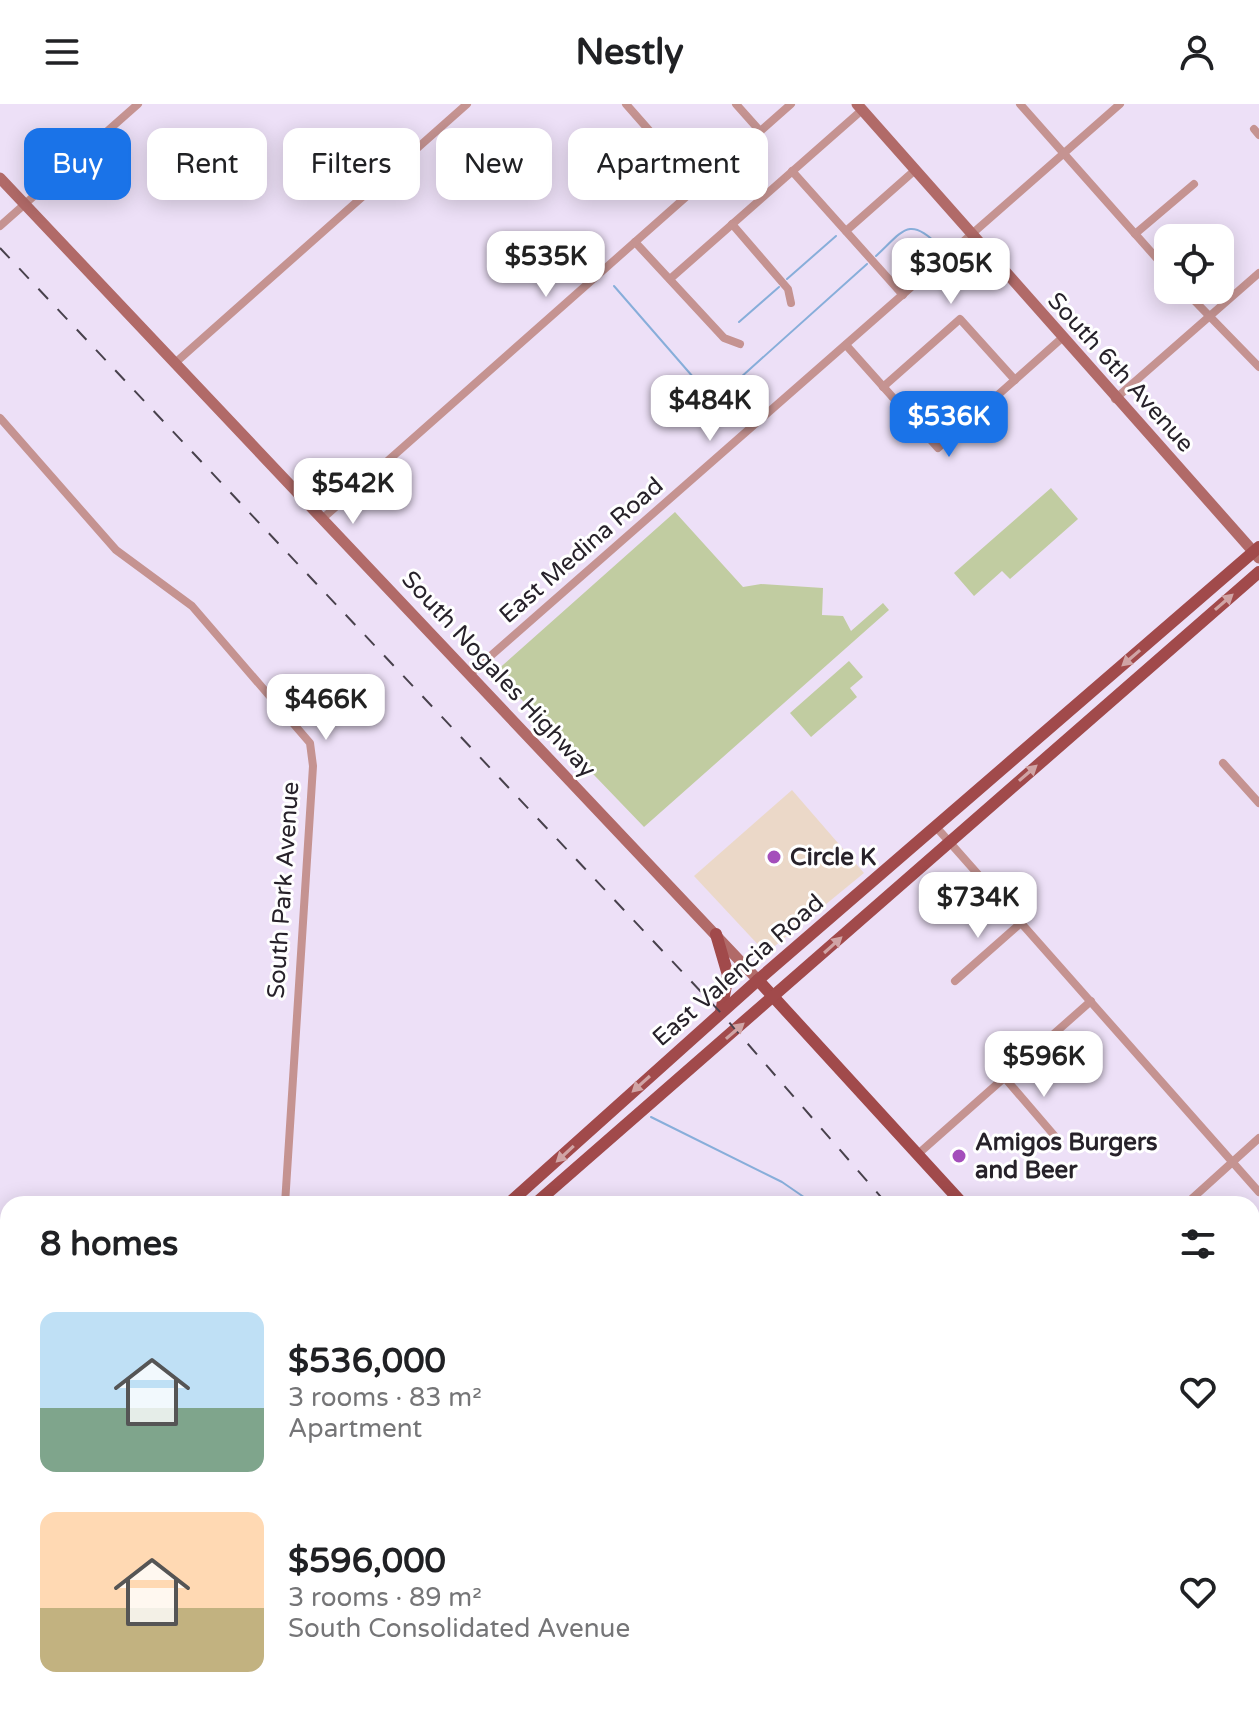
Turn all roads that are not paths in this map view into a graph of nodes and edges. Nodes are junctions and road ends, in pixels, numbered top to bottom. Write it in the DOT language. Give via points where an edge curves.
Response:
graph roads {
  1 [pos="138,104"];
  2 [pos="467,104"];
  3 [pos="626,104"];
  4 [pos="736,104"];
  5 [pos="791,104"];
  6 [pos="1020,104"];
  7 [pos="1120,104"];
  8 [pos="859,107"];
  9 [pos="647,128"];
  10 [pos="757,128"];
  11 [pos="763,128"];
  12 [pos="1064,153"];
  13 [pos="792,171"];
  14 [pos="914,171"];
  15 [pos="0,178"];
  16 [pos="1194,184"];
  17 [pos="682,200"];
  18 [pos="24,203"];
  19 [pos="732,224"];
  20 [pos="0,226"];
  21 [pos="846,231"];
  22 [pos="1135,234"];
  23 [pos="971,236"];
  24 [pos="635,242"];
  25 [pos="1154,255"];
  26 [pos="1259,273"];
  27 [pos="670,279"];
  28 [pos="903,295"];
  29 [pos="791,303"];
  30 [pos="1197,304"];
  31 [pos="1209,317"];
  32 [pos="1062,338"];
  33 [pos="740,344"];
  34 [pos="846,345"];
  35 [pos="175,363"];
  36 [pos="1259,367"];
  37 [pos="1015,380"];
  38 [pos="883,387"];
  39 [pos="1115,399"];
  40 [pos="0,418"];
  41 [pos="322,519"];
  42 [pos="1257,552"];
  43 [pos="1259,572"];
  44 [pos="470,674"];
  45 [pos="1074,708"];
  46 [pos="1086,722"];
  47 [pos="1223,763"];
  48 [pos="1259,803"];
  49 [pos="937,828"];
  50 [pos="949,841"];
  51 [pos="1022,922"];
  52 [pos="716,934"];
  53 [pos="758,980"];
  54 [pos="955,981"];
  55 [pos="775,996"];
  56 [pos="1091,1001"];
  57 [pos="721,1013"];
  58 [pos="1004,1077"];
  59 [pos="620,1102"];
  60 [pos="632,1117"];
  61 [pos="1259,1138"];
  62 [pos="1059,1141"];
  63 [pos="918,1154"];
  64 [pos="1232,1162"];
  65 [pos="1259,1192"];
  66 [pos="286,1196"];
  67 [pos="517,1196"];
  68 [pos="544,1196"];
  69 [pos="956,1196"];
  70 [pos="1195,1196"];
  1 -- 18 [label="street"];
  2 -- 35 [label="street"];
  3 -- 9 [label="street"];
  4 -- 10 [label="street"];
  5 -- 11 [label="street"];
  6 -- 12 [label="street"];
  7 -- 12 [label="street, East Medina Road"];
  8 -- 13 [label="street"];
  8 -- 14 [label="main road, South 6th Avenue"];
  12 -- 22 [label="street"];
  12 -- 23 [label="street, East Medina Road"];
  13 -- 19 [label="street"];
  13 -- 21 [label="street"];
  14 -- 21 [label="street"];
  14 -- 23 [label="main road, South 6th Avenue"];
  15 -- 18 [label="main road, South Nogales Highway"];
  16 -- 22 [label="street"];
  17 -- 24 [label="street"];
  18 -- 20 [label="street"];
  18 -- 35 [label="main road, South Nogales Highway"];
  19 -- 27 [label="street"];
  19 -- 29 [label="street" via="788,289"];
  21 -- 28 [label="street"];
  22 -- 25 [label="street"];
  23 -- 28 [label="street, East Medina Road"];
  23 -- 32 [label="main road, South 6th Avenue"];
  24 -- 27 [label="street"];
  24 -- 41 [label="street"];
  26 -- 31 [label="street"];
  27 -- 33 [label="street" via="724,338"];
  28 -- 34 [label="street, East Medina Road"];
  30 -- 31 [label="street"];
  31 -- 36 [label="street"];
  31 -- 39 [label="street"];
  32 -- 37 [label="street"];
  32 -- 39 [label="main road, South 6th Avenue"];
  34 -- 38 [label="street"];
  34 -- 44 [label="street, East Medina Road"];
  35 -- 41 [label="main road, South Nogales Highway"];
  37 -- 38 [label="street" via="938,448"];
  37 -- 38 [label="street" via="960,319"];
  39 -- 42 [label="main road, South 6th Avenue"];
  40 -- 66 [label="street, South Park Avenue" via="116,550 192,606 310,743 310,820"];
  41 -- 44 [label="main road, South Nogales Highway"];
  42 -- 45 [label="main road, East Valencia Road, one-way"];
  46 -- 43 [label="main road, East Valencia Road, one-way"];
  44 -- 52 [label="main road, South Nogales Highway"];
  45 -- 46 [label="main road"];
  45 -- 49 [label="main road, East Valencia Road"];
  50 -- 46 [label="main road, East Valencia Road, one-way"];
  47 -- 48 [label="street"];
  49 -- 50 [label="street"];
  49 -- 53 [label="main road, East Valencia Road"];
  50 -- 51 [label="street"];
  55 -- 50 [label="main road, East Valencia Road, one-way"];
  51 -- 54 [label="street"];
  51 -- 56 [label="street"];
  52 -- 53 [label="main road, South Nogales Highway"];
  52 -- 57 [label="main road" via="728,975"];
  53 -- 55 [label="main road, South Nogales Highway"];
  53 -- 57 [label="main road, East Valencia Road"];
  60 -- 55 [label="main road, East Valencia Road, one-way"];
  55 -- 63 [label="main road, South Nogales Highway"];
  56 -- 58 [label="street"];
  56 -- 64 [label="street"];
  57 -- 59 [label="main road, East Valencia Road, one-way"];
  58 -- 62 [label="street"];
  58 -- 63 [label="street"];
  59 -- 60 [label="main road"];
  59 -- 67 [label="main road, East Valencia Road, one-way"];
  60 -- 68 [label="main road, East Valencia Road"];
  61 -- 64 [label="street"];
  63 -- 69 [label="main road, South Nogales Highway"];
  64 -- 65 [label="street"];
  64 -- 70 [label="street"];
}
